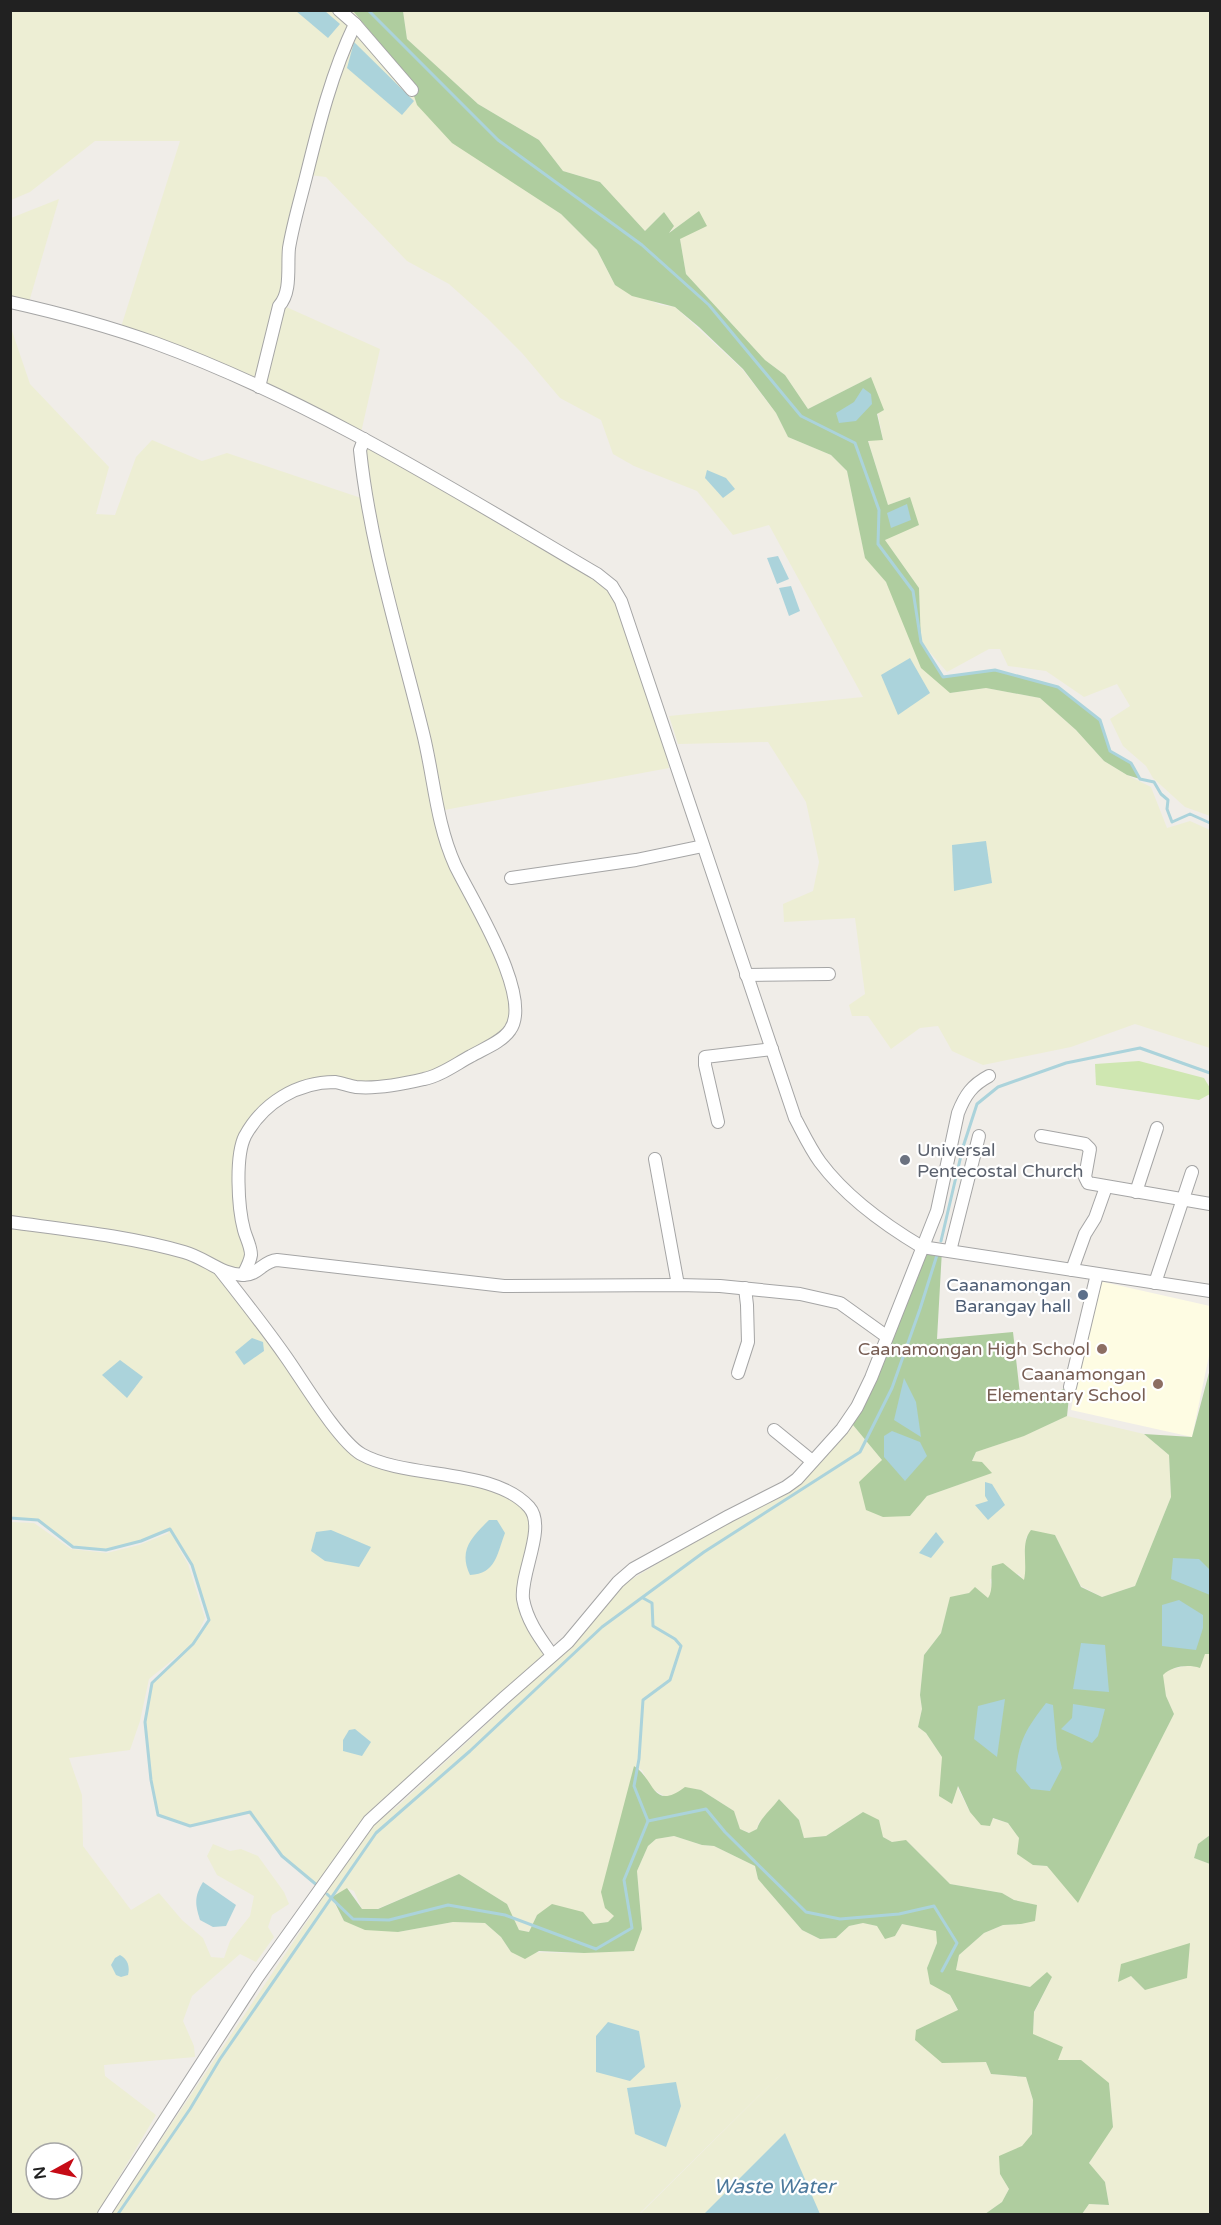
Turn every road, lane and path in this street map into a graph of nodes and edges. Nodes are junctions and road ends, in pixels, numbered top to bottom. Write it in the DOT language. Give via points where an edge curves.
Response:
graph roads {
  1 [pos="339,10"];
  2 [pos="356,24"];
  3 [pos="412,90"];
  4 [pos="10,302"];
  5 [pos="259,387"];
  6 [pos="364,439"];
  7 [pos="703,846"];
  8 [pos="511,878"];
  9 [pos="829,974"];
  10 [pos="746,975"];
  11 [pos="772,1049"];
  12 [pos="989,1077"];
  13 [pos="718,1122"];
  14 [pos="1157,1128"];
  15 [pos="979,1136"];
  16 [pos="1041,1136"];
  17 [pos="655,1159"];
  18 [pos="1192,1172"];
  19 [pos="1106,1187"];
  20 [pos="1136,1192"];
  21 [pos="1183,1200"];
  22 [pos="1210,1204"];
  23 [pos="10,1222"];
  24 [pos="922,1247"];
  25 [pos="950,1251"];
  26 [pos="220,1270"];
  27 [pos="1072,1270"];
  28 [pos="1097,1274"];
  29 [pos="243,1275"];
  30 [pos="1155,1283"];
  31 [pos="678,1285"];
  32 [pos="744,1288"];
  33 [pos="1210,1292"];
  34 [pos="886,1336"];
  35 [pos="738,1373"];
  36 [pos="1070,1387"];
  37 [pos="774,1430"];
  38 [pos="813,1461"];
  39 [pos="552,1655"];
  40 [pos="104,2214"];
  1 -- 2 [label="street"];
  2 -- 3 [label="street"];
  2 -- 5 [label="street" via="343,48 322,110 294,219 285,299 279,306"];
  4 -- 5 [label="street" via="154,342"];
  5 -- 6 [label="street"];
  6 -- 7 [label="street" via="590,569 612,586 621,601"];
  6 -- 29 [label="street" via="360,450 372,526 425,742 441,829 510,976 515,1018 513,1027 502,1038 429,1078 357,1087 321,1084 296,1089 273,1102 251,1127 240,1149 242,1222 251,1251"];
  7 -- 8 [label="street"];
  7 -- 10 [label="street"];
  9 -- 10 [label="street"];
  10 -- 11 [label="street"];
  11 -- 13 [label="street" via="705,1057"];
  11 -- 24 [label="street" via="795,1118 820,1162 882,1221"];
  12 -- 24 [label="street" via="976,1083 958,1113 940,1197"];
  14 -- 20 [label="street"];
  15 -- 25 [label="street"];
  16 -- 19 [label="street" via="1089,1147 1085,1181"];
  17 -- 31 [label="street"];
  18 -- 21 [label="street"];
  19 -- 20 [label="street"];
  19 -- 27 [label="street"];
  20 -- 21 [label="street"];
  21 -- 22 [label="street"];
  21 -- 30 [label="street"];
  23 -- 26 [label="street" via="183,1252"];
  24 -- 25 [label="street"];
  24 -- 34 [label="street"];
  25 -- 27 [label="street"];
  26 -- 29 [label="street"];
  26 -- 39 [label="street" via="353,1448 375,1460 496,1487 517,1496 529,1507 536,1526 523,1598 533,1627"];
  27 -- 28 [label="street"];
  28 -- 30 [label="street"];
  28 -- 36 [label="street"];
  29 -- 31 [label="street" via="254,1274 277,1260 504,1286"];
  30 -- 33 [label="street"];
  31 -- 32 [label="street"];
  32 -- 34 [label="street" via="827,1299 853,1311"];
  32 -- 35 [label="street" via="748,1342"];
  34 -- 38 [label="street" via="858,1407"];
  37 -- 38 [label="street"];
  38 -- 39 [label="street" via="786,1487 633,1569"];
  39 -- 40 [label="street" via="369,1821 257,1978"];
}
